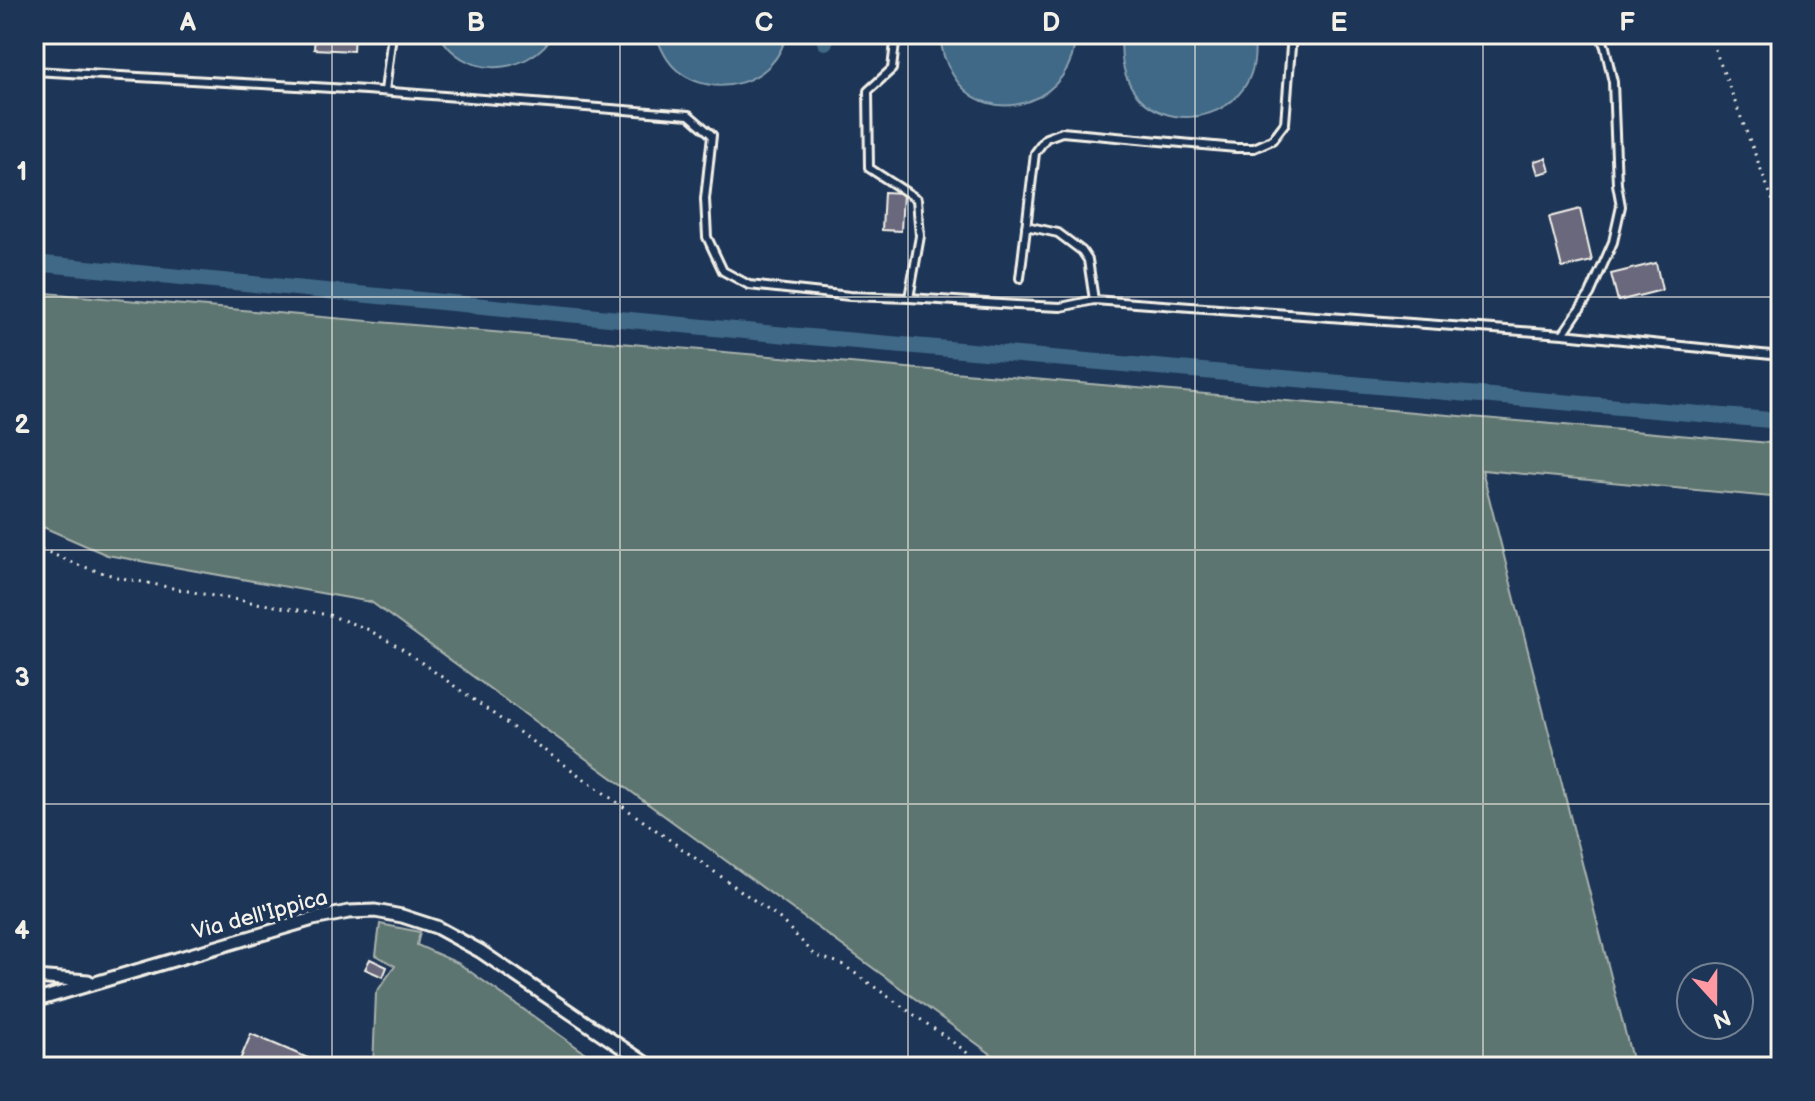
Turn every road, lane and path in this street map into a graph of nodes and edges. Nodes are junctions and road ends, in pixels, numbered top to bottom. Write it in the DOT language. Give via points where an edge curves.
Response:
graph roads {
  1 [pos="392,34"];
  2 [pos="896,34"];
  3 [pos="1292,34"];
  4 [pos="1600,34"];
  5 [pos="1709,34"];
  6 [pos="34,71"];
  7 [pos="385,91"];
  8 [pos="1781,222"];
  9 [pos="1026,226"];
  10 [pos="1020,278"];
  11 [pos="909,298"];
  12 [pos="1094,300"];
  13 [pos="1563,334"];
  14 [pos="1781,356"];
  15 [pos="34,546"];
  16 [pos="34,977"];
  17 [pos="96,982"];
  18 [pos="34,1001"];
  19 [pos="651,1067"];
  20 [pos="982,1067"];
  1 -- 7 [label="lane"];
  2 -- 11 [label="lane" via="892,69 868,91 869,168 917,199 920,236"];
  3 -- 9 [label="lane" via="1285,123 1272,140 1236,148 1062,132 1046,138 1035,153"];
  4 -- 13 [label="lane" via="1613,82 1621,206 1613,242 1590,294"];
  5 -- 8 [label="path"];
  6 -- 7 [label="lane"];
  7 -- 11 [label="lane" via="689,115 712,135 707,237 723,271 749,285"];
  9 -- 10 [label="lane"];
  9 -- 12 [label="lane" via="1058,233 1082,251"];
  11 -- 12 [label="lane" via="1061,307"];
  12 -- 13 [label="lane"];
  13 -- 14 [label="lane"];
  15 -- 20 [label="path" via="117,577 329,615 381,636 779,918 816,956 849,969"];
  16 -- 17 [label="street"];
  17 -- 18 [label="street, Via dell'Ippica"];
  17 -- 19 [label="street, Via dell'Ippica" via="313,919 385,912 428,924 470,945"];
}
